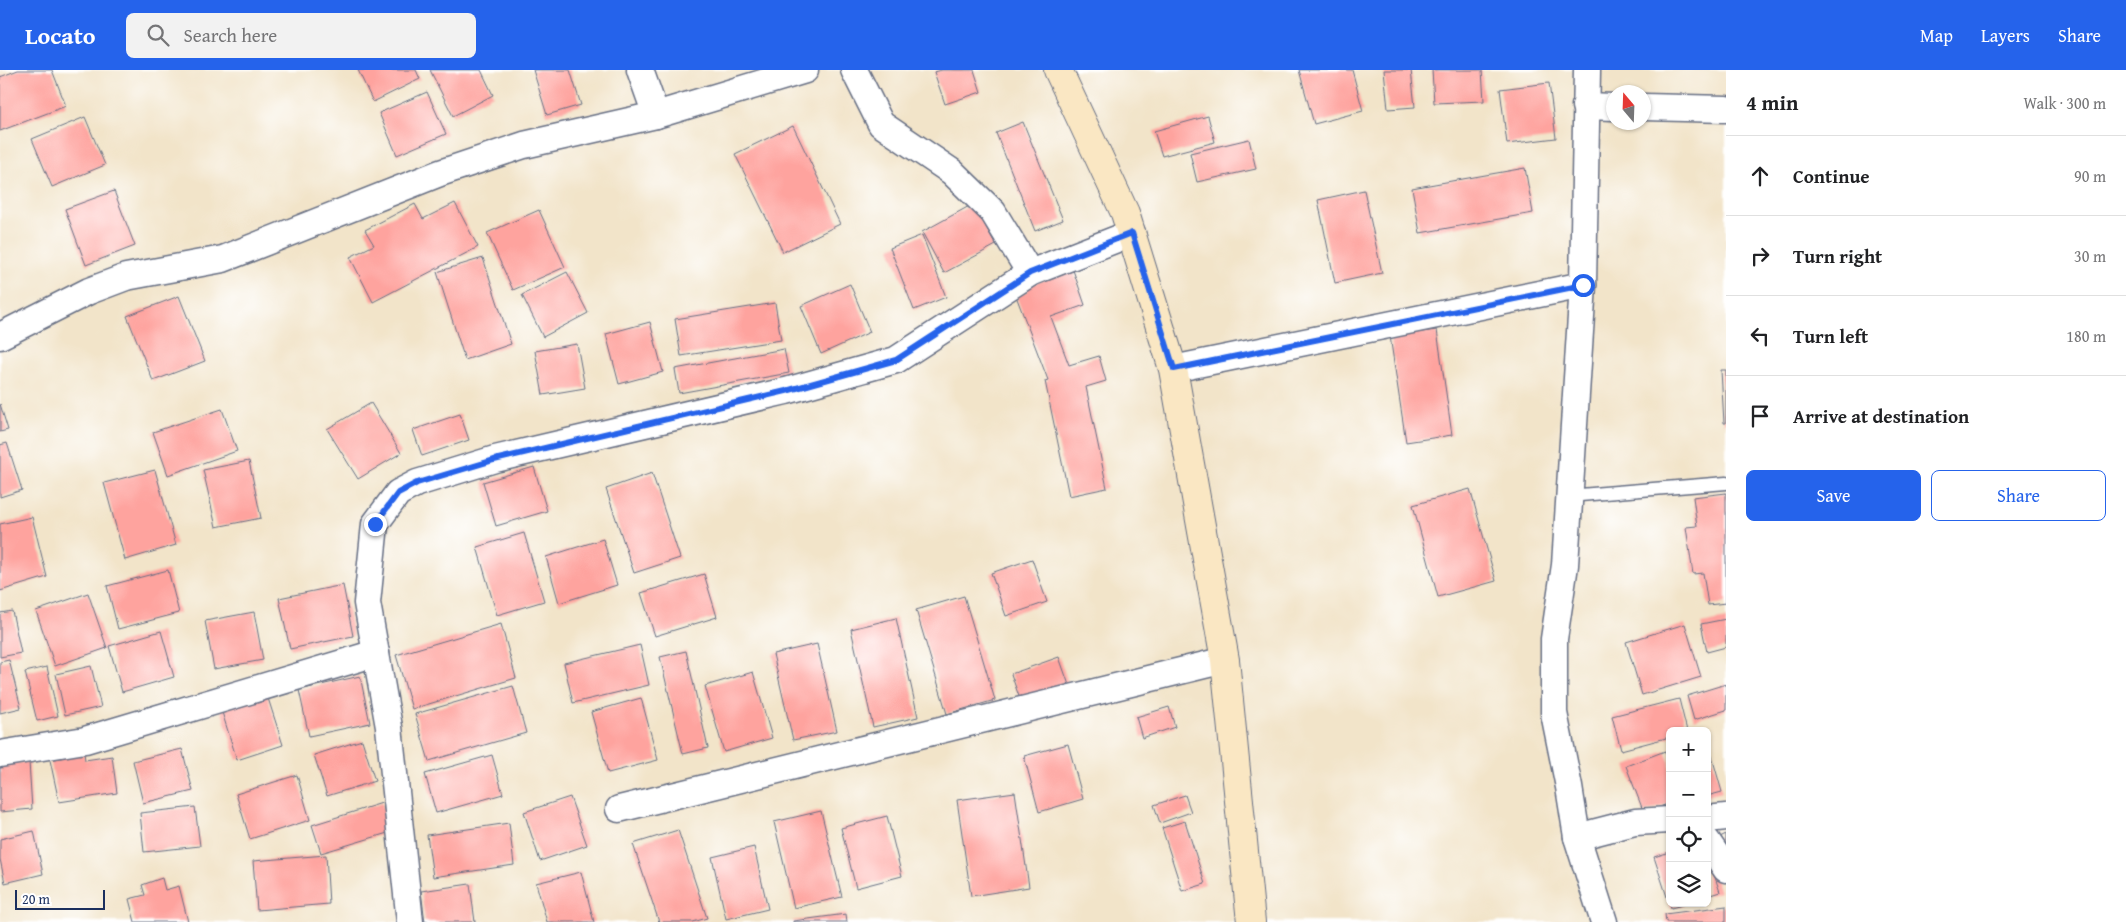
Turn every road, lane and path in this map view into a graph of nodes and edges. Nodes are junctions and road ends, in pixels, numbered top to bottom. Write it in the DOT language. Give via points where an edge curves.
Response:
graph roads {
  1 [pos="640,70"];
  2 [pos="805,70"];
  3 [pos="854,70"];
  4 [pos="1058,70"];
  5 [pos="1587,70"];
  6 [pos="1585,106"];
  7 [pos="1606,106"];
  8 [pos="1651,107"];
  9 [pos="1726,109"];
  10 [pos="656,115"];
  11 [pos="1132,233"];
  12 [pos="1030,273"];
  13 [pos="1583,285"];
  14 [pos="0,336"];
  15 [pos="1174,369"];
  16 [pos="1726,483"];
  17 [pos="1568,496"];
  18 [pos="376,653"];
  19 [pos="1225,660"];
  20 [pos="0,754"];
  21 [pos="619,809"];
  22 [pos="1726,817"];
  23 [pos="1711,819"];
  24 [pos="1666,820"];
  25 [pos="1577,837"];
  26 [pos="1711,847"];
  27 [pos="1726,869"];
  28 [pos="410,922"];
  29 [pos="1251,922"];
  30 [pos="1604,922"];
  1 -- 10 [label="street"];
  2 -- 10 [label="street"];
  3 -- 12 [label="street" via="881,124 952,172 993,212"];
  4 -- 11 [label="main road"];
  5 -- 6 [label="street"];
  6 -- 7 [label="street"];
  6 -- 13 [label="street"];
  8 -- 9 [label="street"];
  10 -- 14 [label="street" via="524,146 440,173 223,259 126,277 89,291"];
  11 -- 12 [label="street"];
  11 -- 15 [label="main road"];
  12 -- 18 [label="street" via="896,360 786,391 494,460 417,483 398,493 375,524 367,603"];
  13 -- 15 [label="street"];
  13 -- 17 [label="street"];
  15 -- 19 [label="main road"];
  16 -- 17 [label="lane"];
  17 -- 25 [label="street" via="1565,565 1554,639 1554,713"];
  18 -- 20 [label="street" via="85,740"];
  18 -- 28 [label="street" via="388,727"];
  19 -- 21 [label="street"];
  19 -- 29 [label="main road"];
  22 -- 23 [label="street"];
  24 -- 25 [label="street" via="1635,822"];
  25 -- 30 [label="street"];
  26 -- 27 [label="street"];
}
